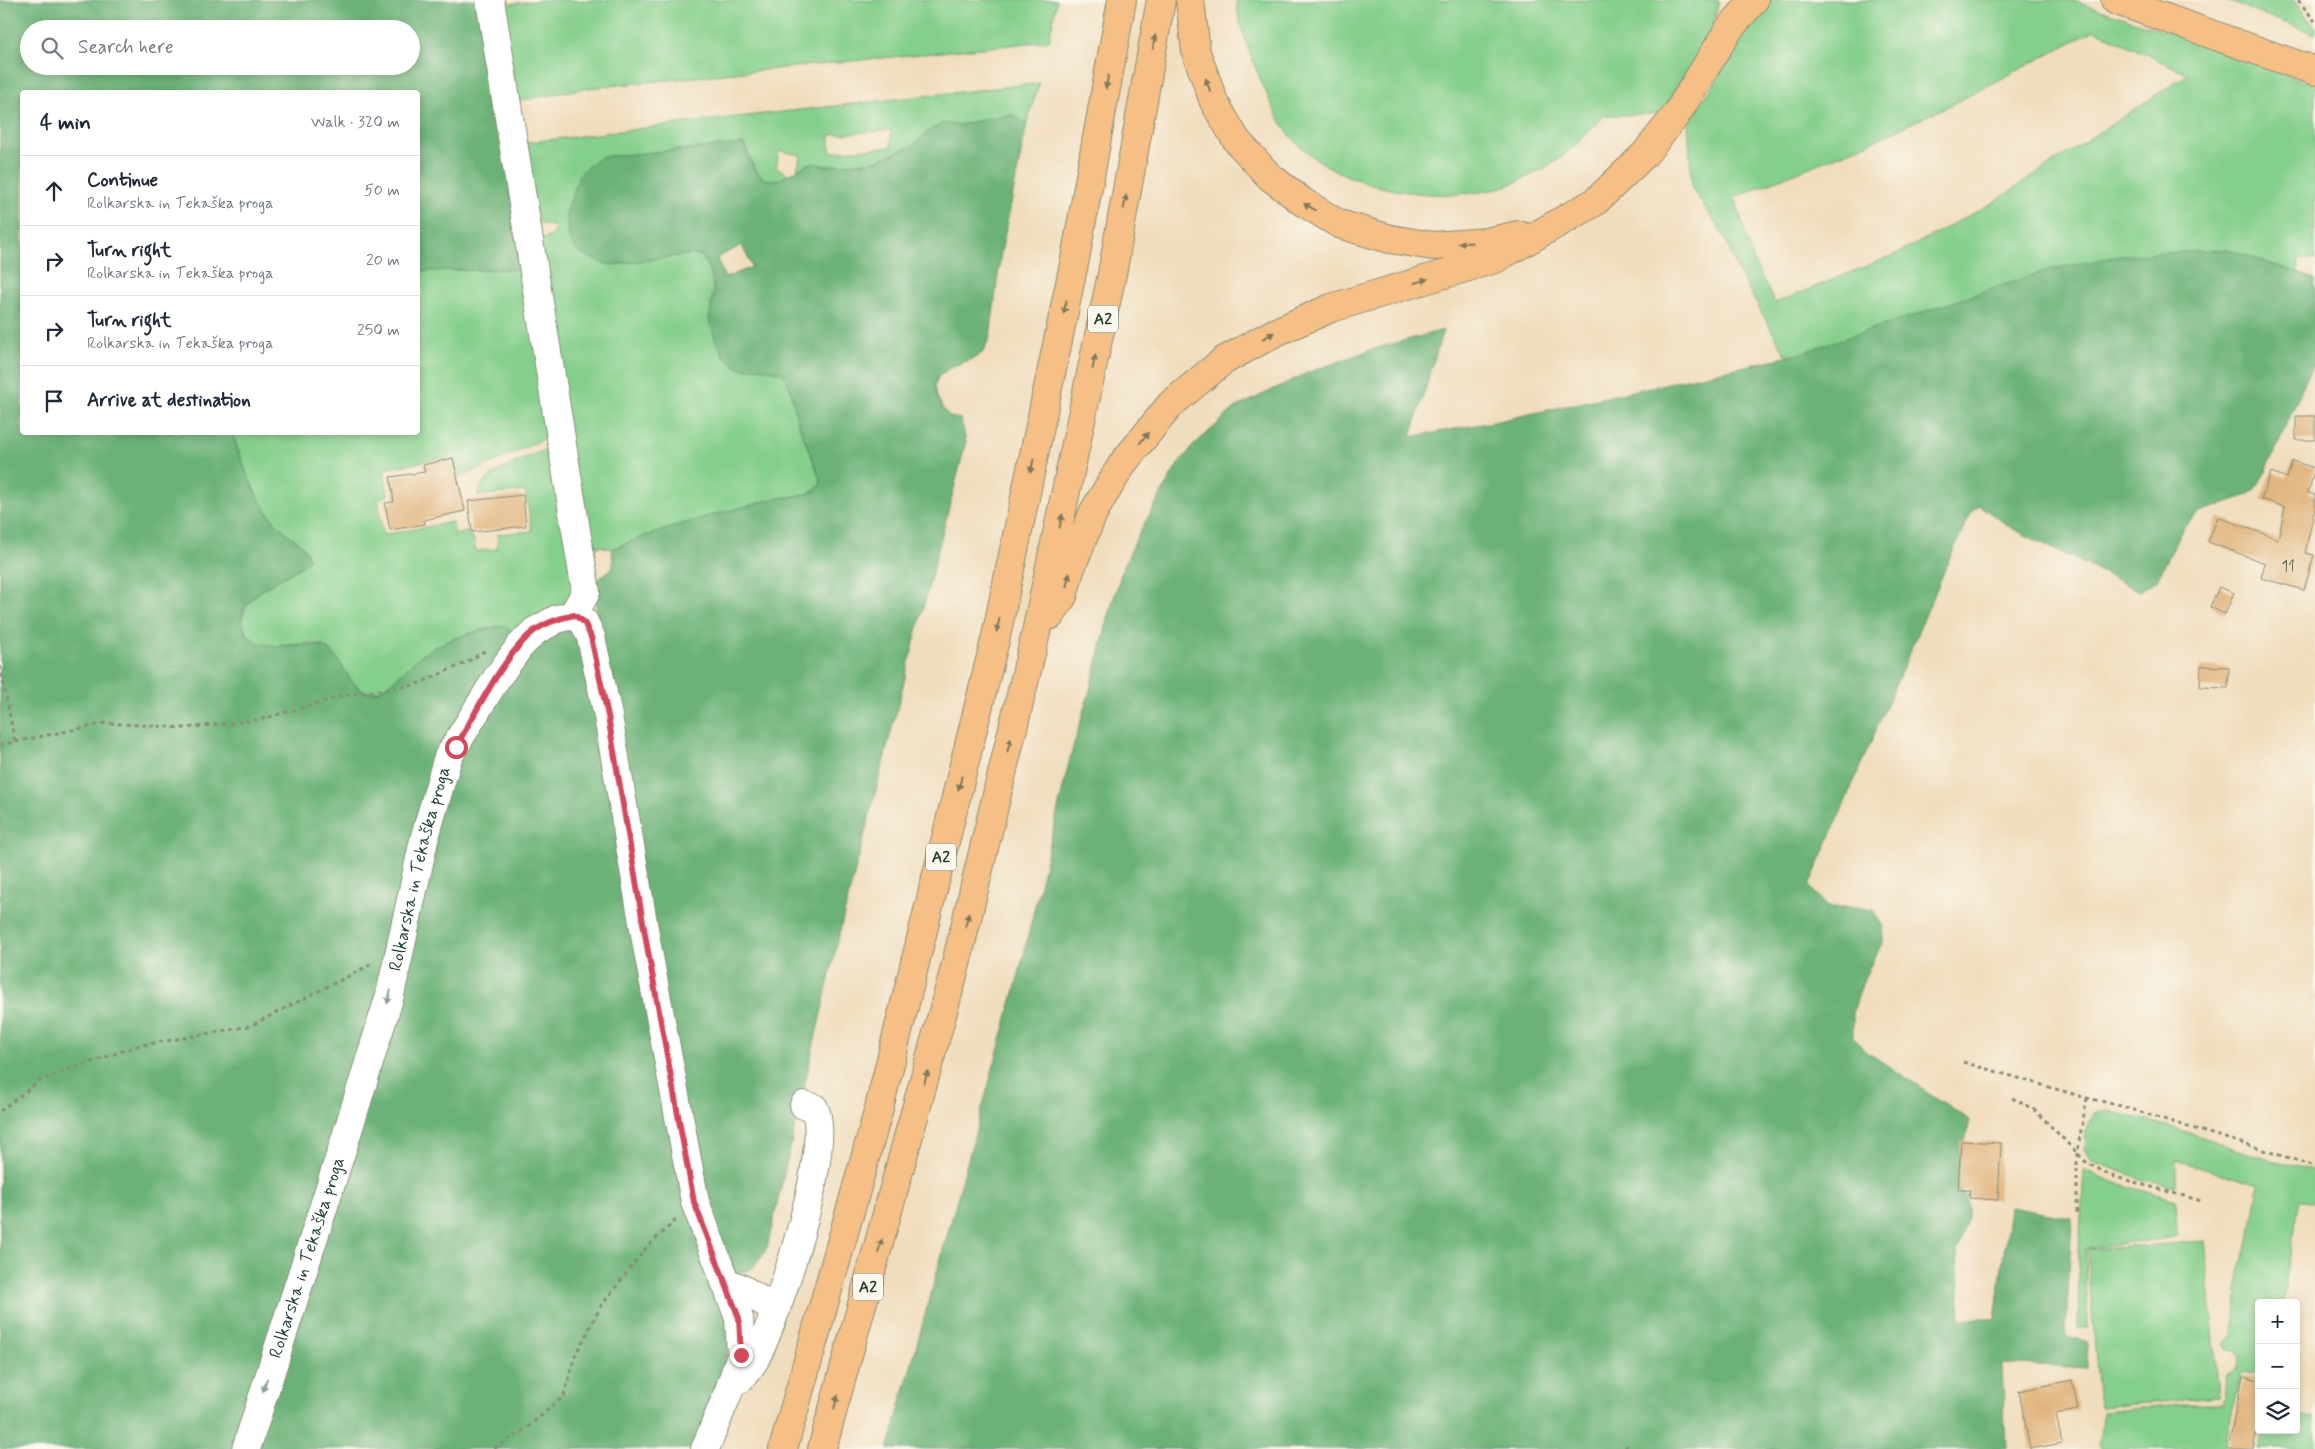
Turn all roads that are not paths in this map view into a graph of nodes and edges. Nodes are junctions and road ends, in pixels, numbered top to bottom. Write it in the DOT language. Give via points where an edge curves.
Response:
graph roads {
  1 [pos="490,0"];
  2 [pos="1122,0"];
  3 [pos="1161,0"];
  4 [pos="1190,0"];
  5 [pos="1736,0"];
  6 [pos="1754,0"];
  7 [pos="2116,0"];
  8 [pos="1728,28"];
  9 [pos="2315,71"];
  10 [pos="1548,229"];
  11 [pos="574,615"];
  12 [pos="1036,637"];
  13 [pos="804,1105"];
  14 [pos="725,1282"];
  15 [pos="776,1310"];
  16 [pos="728,1393"];
  17 [pos="246,1449"];
  18 [pos="705,1449"];
  19 [pos="783,1449"];
  20 [pos="822,1449"];
  1 -- 11 [label="street" via="586,592"];
  2 -- 19 [label="main road, A2, one-way" via="1075,259 996,636 878,1112"];
  12 -- 3 [label="main road, A2, one-way" via="1112,274"];
  10 -- 4 [label="main road, one-way" via="1487,242 1432,246 1390,239 1339,224 1303,202 1268,176 1237,141 1214,102 1196,52"];
  5 -- 8 [label="main road"];
  6 -- 8 [label="main road"];
  7 -- 9 [label="main road"];
  8 -- 10 [label="main road" via="1676,115 1644,155 1595,202"];
  12 -- 10 [label="main road, one-way" via="1064,596 1070,570 1094,511 1123,462 1171,404 1223,361 1276,332 1331,308 1495,259"];
  11 -- 14 [label="street" via="584,622 591,637 608,716 694,1202"];
  11 -- 17 [label="street, Rolkarska in Tekaška proga, one-way" via="557,619 535,631 520,646 448,757 424,840 390,994"];
  20 -- 12 [label="main road, A2, one-way" via="955,968"];
  13 -- 15 [label="street" via="817,1112 816,1157 799,1242"];
  14 -- 15 [label="street"];
  14 -- 16 [label="street" via="739,1318 741,1355"];
  15 -- 16 [label="street" via="755,1360"];
  16 -- 18 [label="street"];
}
